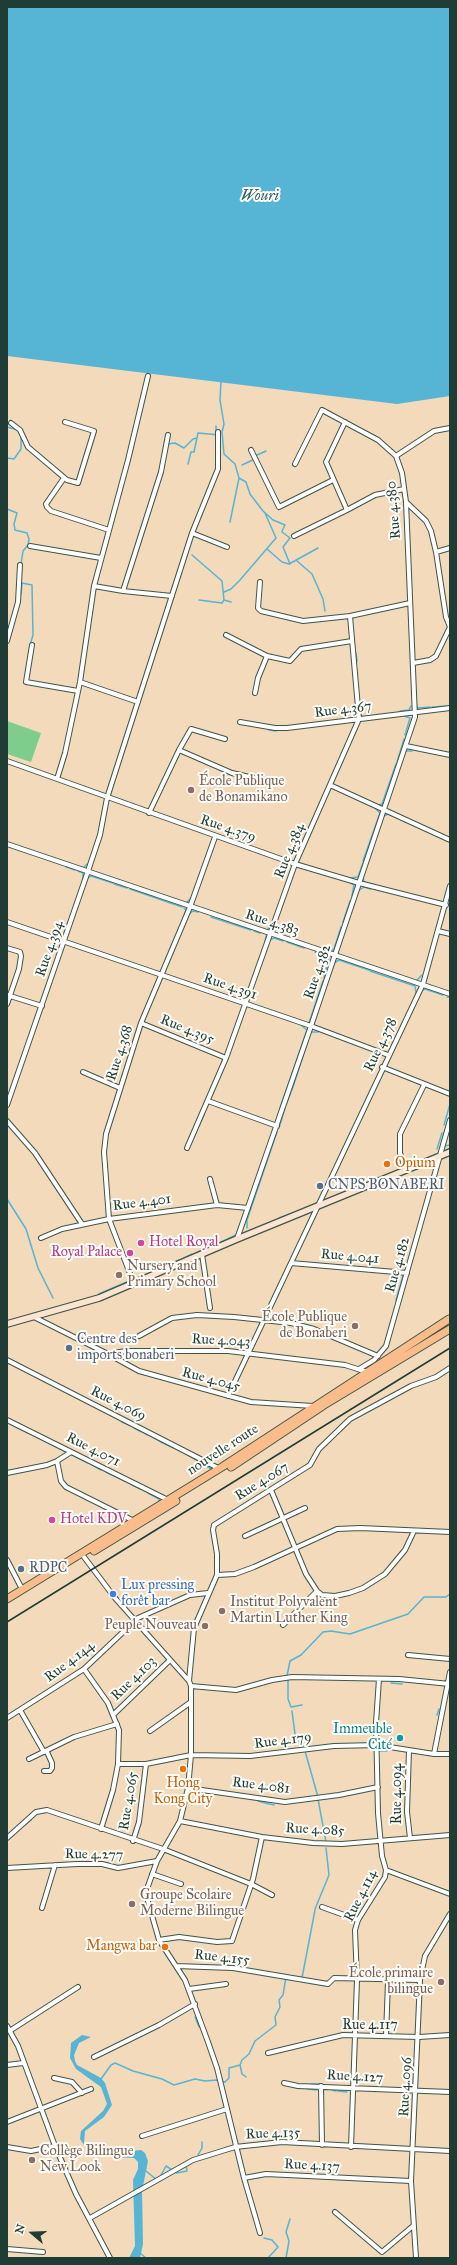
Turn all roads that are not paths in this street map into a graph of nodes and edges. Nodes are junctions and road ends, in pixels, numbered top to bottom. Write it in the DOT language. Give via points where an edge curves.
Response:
graph roads {
  1 [pos="148,376"];
  2 [pos="65,422"];
  3 [pos="345,422"];
  4 [pos="10,423"];
  5 [pos="450,428"];
  6 [pos="218,432"];
  7 [pos="168,435"];
  8 [pos="251,450"];
  9 [pos="396,456"];
  10 [pos="294,464"];
  11 [pos="64,478"];
  12 [pos="333,480"];
  13 [pos="404,489"];
  14 [pos="406,502"];
  15 [pos="347,510"];
  16 [pos="109,530"];
  17 [pos="192,533"];
  18 [pos="294,536"];
  19 [pos="30,546"];
  20 [pos="227,547"];
  21 [pos="450,548"];
  22 [pos="436,552"];
  23 [pos="101,558"];
  24 [pos="20,565"];
  25 [pos="260,582"];
  26 [pos="94,586"];
  27 [pos="123,591"];
  28 [pos="172,596"];
  29 [pos="410,603"];
  30 [pos="350,616"];
  31 [pos="450,627"];
  32 [pos="226,635"];
  33 [pos="7,641"];
  34 [pos="352,641"];
  35 [pos="32,645"];
  36 [pos="267,656"];
  37 [pos="413,663"];
  38 [pos="80,682"];
  39 [pos="78,691"];
  40 [pos="254,693"];
  41 [pos="138,702"];
  42 [pos="450,708"];
  43 [pos="415,711"];
  44 [pos="359,719"];
  45 [pos="240,722"];
  46 [pos="225,739"];
  47 [pos="406,746"];
  48 [pos="179,750"];
  49 [pos="450,755"];
  50 [pos="7,761"];
  51 [pos="57,779"];
  52 [pos="268,781"];
  53 [pos="330,785"];
  54 [pos="107,798"];
  55 [pos="384,809"];
  56 [pos="149,813"];
  57 [pos="215,837"];
  58 [pos="450,840"];
  59 [pos="7,844"];
  60 [pos="295,864"];
  61 [pos="88,871"];
  62 [pos="360,883"];
  63 [pos="450,886"];
  64 [pos="446,905"];
  65 [pos="190,907"];
  66 [pos="7,922"];
  67 [pos="438,931"];
  68 [pos="270,934"];
  69 [pos="450,934"];
  70 [pos="64,941"];
  71 [pos="7,948"];
  72 [pos="335,956"];
  73 [pos="162,976"];
  74 [pos="423,984"];
  75 [pos="450,994"];
  76 [pos="8,995"];
  77 [pos="245,1003"];
  78 [pos="7,1004"];
  79 [pos="42,1006"];
  80 [pos="141,1023"];
  81 [pos="311,1026"];
  82 [pos="388,1056"];
  83 [pos="226,1058"];
  84 [pos="382,1067"];
  85 [pos="83,1072"];
  86 [pos="424,1085"];
  87 [pos="120,1088"];
  88 [pos="450,1094"];
  89 [pos="208,1101"];
  90 [pos="7,1105"];
  91 [pos="450,1120"];
  92 [pos="8,1124"];
  93 [pos="277,1126"];
  94 [pos="187,1148"];
  95 [pos="450,1152"];
  96 [pos="440,1156"];
  97 [pos="406,1170"];
  98 [pos="210,1179"];
  99 [pos="217,1205"];
  100 [pos="316,1207"];
  101 [pos="248,1208"];
  102 [pos="109,1218"];
  103 [pos="82,1224"];
  104 [pos="41,1238"];
  105 [pos="237,1239"];
  106 [pos="202,1254"];
  107 [pos="291,1263"];
  108 [pos="407,1273"];
  109 [pos="134,1284"];
  110 [pos="210,1308"];
  111 [pos="34,1317"];
  112 [pos="450,1318"];
  113 [pos="263,1320"];
  114 [pos="7,1324"];
  115 [pos="450,1329"];
  116 [pos="139,1336"];
  117 [pos="247,1353"];
  118 [pos="108,1354"];
  119 [pos="378,1356"];
  120 [pos="7,1360"];
  121 [pos="450,1368"];
  122 [pos="359,1369"];
  123 [pos="367,1373"];
  124 [pos="228,1396"];
  125 [pos="314,1406"];
  126 [pos="7,1420"];
  127 [pos="71,1452"];
  128 [pos="57,1461"];
  129 [pos="220,1469"];
  130 [pos="7,1473"];
  131 [pos="271,1490"];
  132 [pos="168,1500"];
  133 [pos="305,1508"];
  134 [pos="284,1518"];
  135 [pos="134,1522"];
  136 [pos="414,1531"];
  137 [pos="450,1532"];
  138 [pos="245,1536"];
  139 [pos="295,1549"];
  140 [pos="84,1557"];
  141 [pos="7,1560"];
  142 [pos="217,1574"];
  143 [pos="22,1590"];
  144 [pos="316,1591"];
  145 [pos="208,1593"];
  146 [pos="7,1599"];
  147 [pos="7,1604"];
  148 [pos="134,1620"];
  149 [pos="283,1624"];
  150 [pos="408,1655"];
  151 [pos="450,1659"];
  152 [pos="170,1660"];
  153 [pos="84,1669"];
  154 [pos="450,1672"];
  155 [pos="379,1679"];
  156 [pos="189,1681"];
  157 [pos="449,1684"];
  158 [pos="190,1686"];
  159 [pos="191,1702"];
  160 [pos="20,1710"];
  161 [pos="113,1714"];
  162 [pos="7,1718"];
  163 [pos="117,1724"];
  164 [pos="150,1731"];
  165 [pos="377,1745"];
  166 [pos="409,1750"];
  167 [pos="45,1752"];
  168 [pos="434,1754"];
  169 [pos="450,1754"];
  170 [pos="191,1755"];
  171 [pos="29,1759"];
  172 [pos="118,1764"];
  173 [pos="146,1764"];
  174 [pos="44,1771"];
  175 [pos="378,1787"];
  176 [pos="188,1788"];
  177 [pos="180,1821"];
  178 [pos="101,1829"];
  179 [pos="450,1835"];
  180 [pos="262,1837"];
  181 [pos="7,1838"];
  182 [pos="410,1838"];
  183 [pos="133,1841"];
  184 [pos="381,1842"];
  185 [pos="163,1850"];
  186 [pos="157,1861"];
  187 [pos="55,1865"];
  188 [pos="7,1868"];
  189 [pos="386,1870"];
  190 [pos="152,1874"];
  191 [pos="181,1884"];
  192 [pos="251,1884"];
  193 [pos="450,1894"];
  194 [pos="272,1895"];
  195 [pos="322,1907"];
  196 [pos="42,1908"];
  197 [pos="450,1914"];
  198 [pos="358,1920"];
  199 [pos="159,1940"];
  200 [pos="176,1966"];
  201 [pos="357,1980"];
  202 [pos="420,1980"];
  203 [pos="388,1981"];
  204 [pos="226,1984"];
  205 [pos="78,1987"];
  206 [pos="189,1989"];
  207 [pos="195,2004"];
  208 [pos="9,2028"];
  209 [pos="355,2035"];
  210 [pos="450,2035"];
  211 [pos="386,2036"];
  212 [pos="419,2037"];
  213 [pos="268,2053"];
  214 [pos="94,2057"];
  215 [pos="23,2063"];
  216 [pos="7,2065"];
  217 [pos="54,2078"];
  218 [pos="284,2083"];
  219 [pos="321,2086"];
  220 [pos="353,2087"];
  221 [pos="91,2089"];
  222 [pos="417,2091"];
  223 [pos="450,2092"];
  224 [pos="82,2093"];
  225 [pos="40,2109"];
  226 [pos="227,2109"];
  227 [pos="7,2122"];
  228 [pos="142,2136"];
  229 [pos="322,2145"];
  230 [pos="55,2146"];
  231 [pos="7,2147"];
  232 [pos="236,2147"];
  233 [pos="351,2147"];
  234 [pos="414,2150"];
  235 [pos="450,2151"];
  236 [pos="244,2178"];
  237 [pos="411,2181"];
  238 [pos="335,2212"];
  239 [pos="90,2218"];
  240 [pos="413,2226"];
  241 [pos="260,2233"];
  242 [pos="7,2249"];
  243 [pos="43,2252"];
  244 [pos="110,2258"];
  245 [pos="416,2258"];
  1 -- 16 [label="street"];
  2 -- 11 [label="street" via="94,431 79,482"];
  3 -- 9 [label="street" via="378,440"];
  3 -- 10 [label="street" via="322,410"];
  3 -- 12 [label="street" via="326,462"];
  4 -- 11 [label="street" via="20,430 28,447"];
  5 -- 9 [label="street" via="434,431"];
  6 -- 17 [label="street, Rue 4.394" via="218,469"];
  7 -- 27 [label="street" via="159,480"];
  8 -- 12 [label="street" via="279,507"];
  9 -- 13 [label="street, Rue 4.380"];
  11 -- 16 [label="street" via="46,504 47,507 51,511"];
  12 -- 15 [label="street"];
  13 -- 14 [label="street, Rue 4.380"];
  13 -- 15 [label="street" via="375,495"];
  14 -- 22 [label="street" via="426,522"];
  14 -- 29 [label="street, Rue 4.380"];
  15 -- 18 [label="street"];
  16 -- 23 [label="street"];
  17 -- 20 [label="street"];
  17 -- 28 [label="street, Rue 4.394"];
  19 -- 23 [label="street"];
  21 -- 22 [label="street"];
  22 -- 31 [label="street"];
  23 -- 26 [label="street"];
  24 -- 33 [label="street" via="18,602"];
  25 -- 30 [label="street" via="260,611 303,621"];
  26 -- 27 [label="street"];
  26 -- 38 [label="street"];
  27 -- 28 [label="street"];
  28 -- 41 [label="street, Rue 4.394"];
  29 -- 30 [label="street"];
  29 -- 37 [label="street, Rue 4.380"];
  30 -- 34 [label="street, Rue 4.384"];
  31 -- 37 [label="street" via="436,656 430,660"];
  32 -- 36 [label="street"];
  34 -- 36 [label="street" via="301,649 290,661"];
  34 -- 44 [label="street, Rue 4.384"];
  35 -- 39 [label="street" via="26,682"];
  36 -- 40 [label="street"];
  37 -- 43 [label="street, Rue 4.380"];
  38 -- 39 [label="street"];
  38 -- 41 [label="street"];
  39 -- 51 [label="street"];
  41 -- 54 [label="street, Rue 4.394"];
  42 -- 43 [label="street, Rue 4.367"];
  43 -- 44 [label="street, Rue 4.367"];
  43 -- 47 [label="street, Rue 4.382"];
  44 -- 45 [label="street, Rue 4.367" via="287,728"];
  44 -- 53 [label="street, Rue 4.384"];
  46 -- 48 [label="street" via="190,728"];
  47 -- 49 [label="street"];
  47 -- 55 [label="street, Rue 4.382"];
  48 -- 52 [label="street" via="232,773"];
  48 -- 56 [label="street"];
  50 -- 51 [label="street, Rue 4.379"];
  51 -- 54 [label="street, Rue 4.379"];
  53 -- 55 [label="street"];
  53 -- 60 [label="street, Rue 4.384"];
  54 -- 56 [label="street, Rue 4.379"];
  54 -- 61 [label="street, Rue 4.394" via="100,835"];
  55 -- 58 [label="street"];
  55 -- 62 [label="street, Rue 4.382"];
  56 -- 57 [label="street, Rue 4.379"];
  57 -- 60 [label="street, Rue 4.379"];
  57 -- 65 [label="street, Rue 4.368"];
  59 -- 61 [label="street, Rue 4.383"];
  60 -- 62 [label="street, Rue 4.379"];
  60 -- 68 [label="street, Rue 4.384"];
  61 -- 65 [label="street, Rue 4.383"];
  61 -- 70 [label="street, Rue 4.394"];
  62 -- 64 [label="street, Rue 4.379"];
  62 -- 72 [label="street, Rue 4.382"];
  63 -- 64 [label="street, Rue 4.378"];
  64 -- 67 [label="street, Rue 4.378"];
  65 -- 68 [label="street, Rue 4.383"];
  65 -- 73 [label="street, Rue 4.368"];
  66 -- 70 [label="street, Rue 4.391"];
  67 -- 69 [label="street"];
  67 -- 74 [label="street, Rue 4.378"];
  68 -- 72 [label="street, Rue 4.383"];
  68 -- 77 [label="street, Rue 4.384"];
  70 -- 73 [label="street, Rue 4.391"];
  70 -- 79 [label="street, Rue 4.394"];
  71 -- 76 [label="street" via="21,954 19,969"];
  72 -- 74 [label="street, Rue 4.383"];
  72 -- 81 [label="street, Rue 4.382"];
  73 -- 77 [label="street, Rue 4.391"];
  73 -- 80 [label="street, Rue 4.368"];
  74 -- 75 [label="street, Rue 4.383"];
  74 -- 82 [label="street, Rue 4.378"];
  76 -- 78 [label="street"];
  76 -- 79 [label="street"];
  77 -- 81 [label="street, Rue 4.391"];
  77 -- 83 [label="street, Rue 4.384"];
  79 -- 90 [label="street, Rue 4.394"];
  80 -- 83 [label="street, Rue 4.395"];
  80 -- 87 [label="street, Rue 4.368"];
  81 -- 82 [label="street, Rue 4.391"];
  81 -- 93 [label="street, Rue 4.382"];
  82 -- 84 [label="street, Rue 4.378"];
  83 -- 89 [label="street, Rue 4.384"];
  84 -- 86 [label="street"];
  84 -- 100 [label="street, Rue 4.378"];
  85 -- 87 [label="street"];
  86 -- 88 [label="street"];
  86 -- 97 [label="street" via="400,1134 400,1153"];
  87 -- 102 [label="street, Rue 4.368" via="106,1134 104,1152"];
  89 -- 93 [label="street"];
  89 -- 94 [label="street, Rue 4.384"];
  91 -- 96 [label="street, Rue 4.182"];
  92 -- 103 [label="street" via="35,1153"];
  93 -- 101 [label="street, Rue 4.382"];
  95 -- 96 [label="main road"];
  96 -- 97 [label="main road"];
  96 -- 108 [label="street, Rue 4.182"];
  97 -- 100 [label="main road"];
  98 -- 99 [label="street"];
  99 -- 101 [label="street, Rue 4.401"];
  99 -- 102 [label="street, Rue 4.401"];
  100 -- 105 [label="main road"];
  100 -- 107 [label="street, Rue 4.378"];
  101 -- 105 [label="street, Rue 4.382"];
  102 -- 103 [label="street, Rue 4.401"];
  102 -- 109 [label="street, Rue 4.368"];
  103 -- 104 [label="street, Rue 4.401"];
  105 -- 106 [label="main road"];
  106 -- 109 [label="main road"];
  106 -- 110 [label="street"];
  107 -- 108 [label="street, Rue 4.041"];
  107 -- 113 [label="street, Rue 4.378"];
  108 -- 119 [label="street, Rue 4.182" via="386,1346"];
  109 -- 111 [label="main road" via="99,1298"];
  111 -- 114 [label="main road"];
  111 -- 118 [label="street"];
  112 -- 123 [label="highway, nouvelle route"];
  113 -- 116 [label="street" via="208,1315 172,1318"];
  113 -- 117 [label="street, Rue 4.378"];
  113 -- 119 [label="street" via="314,1329"];
  115 -- 140 [label="highway, nouvelle route" via="324,1405 138,1526"];
  117 -- 118 [label="street, Rue 4.043" via="188,1350 126,1351"];
  117 -- 122 [label="street, Rue 4.043"];
  117 -- 124 [label="street, Rue 4.378"];
  118 -- 124 [label="street, Rue 4.045" via="139,1371"];
  119 -- 122 [label="street, Rue 4.182"];
  120 -- 129 [label="street, Rue 4.069"];
  121 -- 131 [label="street, Rue 4.067" via="350,1420 319,1449 310,1465"];
  122 -- 123 [label="street, Rue 4.043"];
  123 -- 125 [label="highway, nouvelle route"];
  124 -- 125 [label="street, Rue 4.045" via="251,1402"];
  125 -- 129 [label="highway, nouvelle route"];
  126 -- 127 [label="street, Rue 4.071"];
  127 -- 128 [label="street"];
  127 -- 132 [label="street, Rue 4.071"];
  128 -- 130 [label="street"];
  128 -- 135 [label="street" via="61,1481 66,1487"];
  129 -- 132 [label="highway, nouvelle route"];
  131 -- 134 [label="street"];
  131 -- 142 [label="street, Rue 4.067" via="214,1525"];
  132 -- 135 [label="highway, nouvelle route"];
  133 -- 134 [label="street"];
  134 -- 138 [label="street"];
  134 -- 139 [label="street"];
  135 -- 143 [label="highway, nouvelle route"];
  136 -- 137 [label="street"];
  136 -- 139 [label="street" via="337,1529"];
  136 -- 144 [label="street" via="405,1550 389,1571 368,1585 349,1594 335,1596 322,1595"];
  139 -- 142 [label="street" via="235,1574"];
  139 -- 144 [label="street"];
  140 -- 147 [label="highway, nouvelle route"];
  140 -- 148 [label="street"];
  141 -- 143 [label="street"];
  142 -- 145 [label="street, Rue 4.067"];
  143 -- 146 [label="highway, nouvelle route"];
  144 -- 149 [label="street"];
  145 -- 148 [label="street, Rue 4.144" via="190,1595"];
  145 -- 156 [label="street, Rue 4.067" via="194,1628"];
  148 -- 152 [label="street"];
  148 -- 153 [label="street, Rue 4.144"];
  150 -- 151 [label="street"];
  152 -- 156 [label="street"];
  152 -- 161 [label="street, Rue 4.103"];
  153 -- 160 [label="street, Rue 4.144"];
  153 -- 161 [label="street" via="101,1690"];
  154 -- 157 [label="street"];
  155 -- 157 [label="street"];
  155 -- 158 [label="street" via="284,1677 236,1690"];
  155 -- 165 [label="street, Rue 4.114"];
  156 -- 158 [label="street"];
  157 -- 168 [label="street"];
  158 -- 159 [label="street"];
  159 -- 164 [label="street"];
  159 -- 170 [label="street"];
  160 -- 162 [label="street, Rue 4.144"];
  160 -- 167 [label="street"];
  161 -- 163 [label="street"];
  163 -- 167 [label="street" via="74,1738"];
  163 -- 172 [label="street"];
  165 -- 166 [label="street, Rue 4.179"];
  165 -- 170 [label="street, Rue 4.179" via="334,1746 243,1756"];
  165 -- 175 [label="street, Rue 4.114"];
  166 -- 168 [label="street, Rue 4.179"];
  166 -- 182 [label="street, Rue 4.094" via="407,1805"];
  167 -- 171 [label="street"];
  167 -- 174 [label="street" via="52,1763 52,1768 50,1771"];
  168 -- 169 [label="street, Rue 4.179"];
  170 -- 173 [label="street, Rue 4.179"];
  170 -- 176 [label="street"];
  172 -- 173 [label="street, Rue 4.179"];
  172 -- 178 [label="street"];
  173 -- 183 [label="street, Rue 4.065" via="140,1815"];
  175 -- 176 [label="street, Rue 4.081" via="285,1802"];
  175 -- 184 [label="street, Rue 4.114"];
  176 -- 177 [label="street"];
  177 -- 180 [label="street, Rue 4.085"];
  177 -- 185 [label="street"];
  178 -- 181 [label="street" via="52,1811 42,1810 36,1812"];
  178 -- 183 [label="street"];
  179 -- 182 [label="street, Rue 4.085"];
  180 -- 184 [label="street, Rue 4.085" via="312,1843"];
  180 -- 192 [label="street"];
  182 -- 184 [label="street, Rue 4.085"];
  183 -- 185 [label="street"];
  184 -- 189 [label="street, Rue 4.114"];
  185 -- 186 [label="street"];
  185 -- 192 [label="street"];
  186 -- 187 [label="street, Rue 4.277" via="118,1868 102,1864"];
  186 -- 190 [label="street"];
  187 -- 188 [label="street, Rue 4.277"];
  187 -- 196 [label="street"];
  189 -- 193 [label="street"];
  189 -- 198 [label="street, Rue 4.114"];
  190 -- 191 [label="street"];
  190 -- 199 [label="street" via="147,1898"];
  192 -- 194 [label="street"];
  192 -- 199 [label="street" via="231,1942 179,1937"];
  195 -- 198 [label="street"];
  197 -- 202 [label="street, Rue 4.096" via="425,1956"];
  198 -- 201 [label="street, Rue 4.114" via="354,1941"];
  199 -- 200 [label="street"];
  200 -- 201 [label="street, Rue 4.155" via="218,1967 328,1984 334,1978"];
  200 -- 206 [label="street"];
  201 -- 203 [label="street"];
  201 -- 209 [label="street, Rue 4.114"];
  202 -- 203 [label="street"];
  202 -- 212 [label="street, Rue 4.096"];
  203 -- 211 [label="street"];
  204 -- 206 [label="street"];
  205 -- 208 [label="street"];
  206 -- 207 [label="street"];
  207 -- 214 [label="street"];
  207 -- 226 [label="street" via="217,2068"];
  208 -- 215 [label="street"];
  209 -- 211 [label="street, Rue 4.117"];
  209 -- 213 [label="street, Rue 4.117" via="333,2037"];
  209 -- 220 [label="street, Rue 4.114"];
  210 -- 212 [label="street, Rue 4.117"];
  211 -- 212 [label="street, Rue 4.117"];
  212 -- 222 [label="street, Rue 4.096"];
  215 -- 216 [label="street"];
  215 -- 225 [label="street"];
  217 -- 224 [label="street" via="72,2082"];
  218 -- 219 [label="street, Rue 4.127"];
  219 -- 220 [label="street, Rue 4.127"];
  219 -- 229 [label="street"];
  220 -- 222 [label="street, Rue 4.127"];
  220 -- 233 [label="street, Rue 4.114"];
  221 -- 224 [label="street"];
  222 -- 223 [label="street, Rue 4.127"];
  222 -- 234 [label="street, Rue 4.096"];
  224 -- 225 [label="street"];
  225 -- 227 [label="street"];
  225 -- 230 [label="street"];
  226 -- 228 [label="street"];
  226 -- 232 [label="street"];
  229 -- 232 [label="street, Rue 4.135" via="282,2142"];
  229 -- 233 [label="street, Rue 4.135"];
  230 -- 231 [label="street" via="31,2151"];
  230 -- 239 [label="street" via="76,2194"];
  232 -- 236 [label="street"];
  232 -- 239 [label="street, Rue 4.135" via="193,2160"];
  233 -- 234 [label="street, Rue 4.135"];
  234 -- 235 [label="street, Rue 4.135"];
  234 -- 237 [label="street, Rue 4.096"];
  236 -- 237 [label="street, Rue 4.137" via="266,2174"];
  236 -- 241 [label="street"];
  237 -- 240 [label="street, Rue 4.096"];
  238 -- 240 [label="street" via="382,2252"];
  239 -- 244 [label="street"];
  240 -- 245 [label="street, Rue 4.096"];
  242 -- 243 [label="street"];
}
